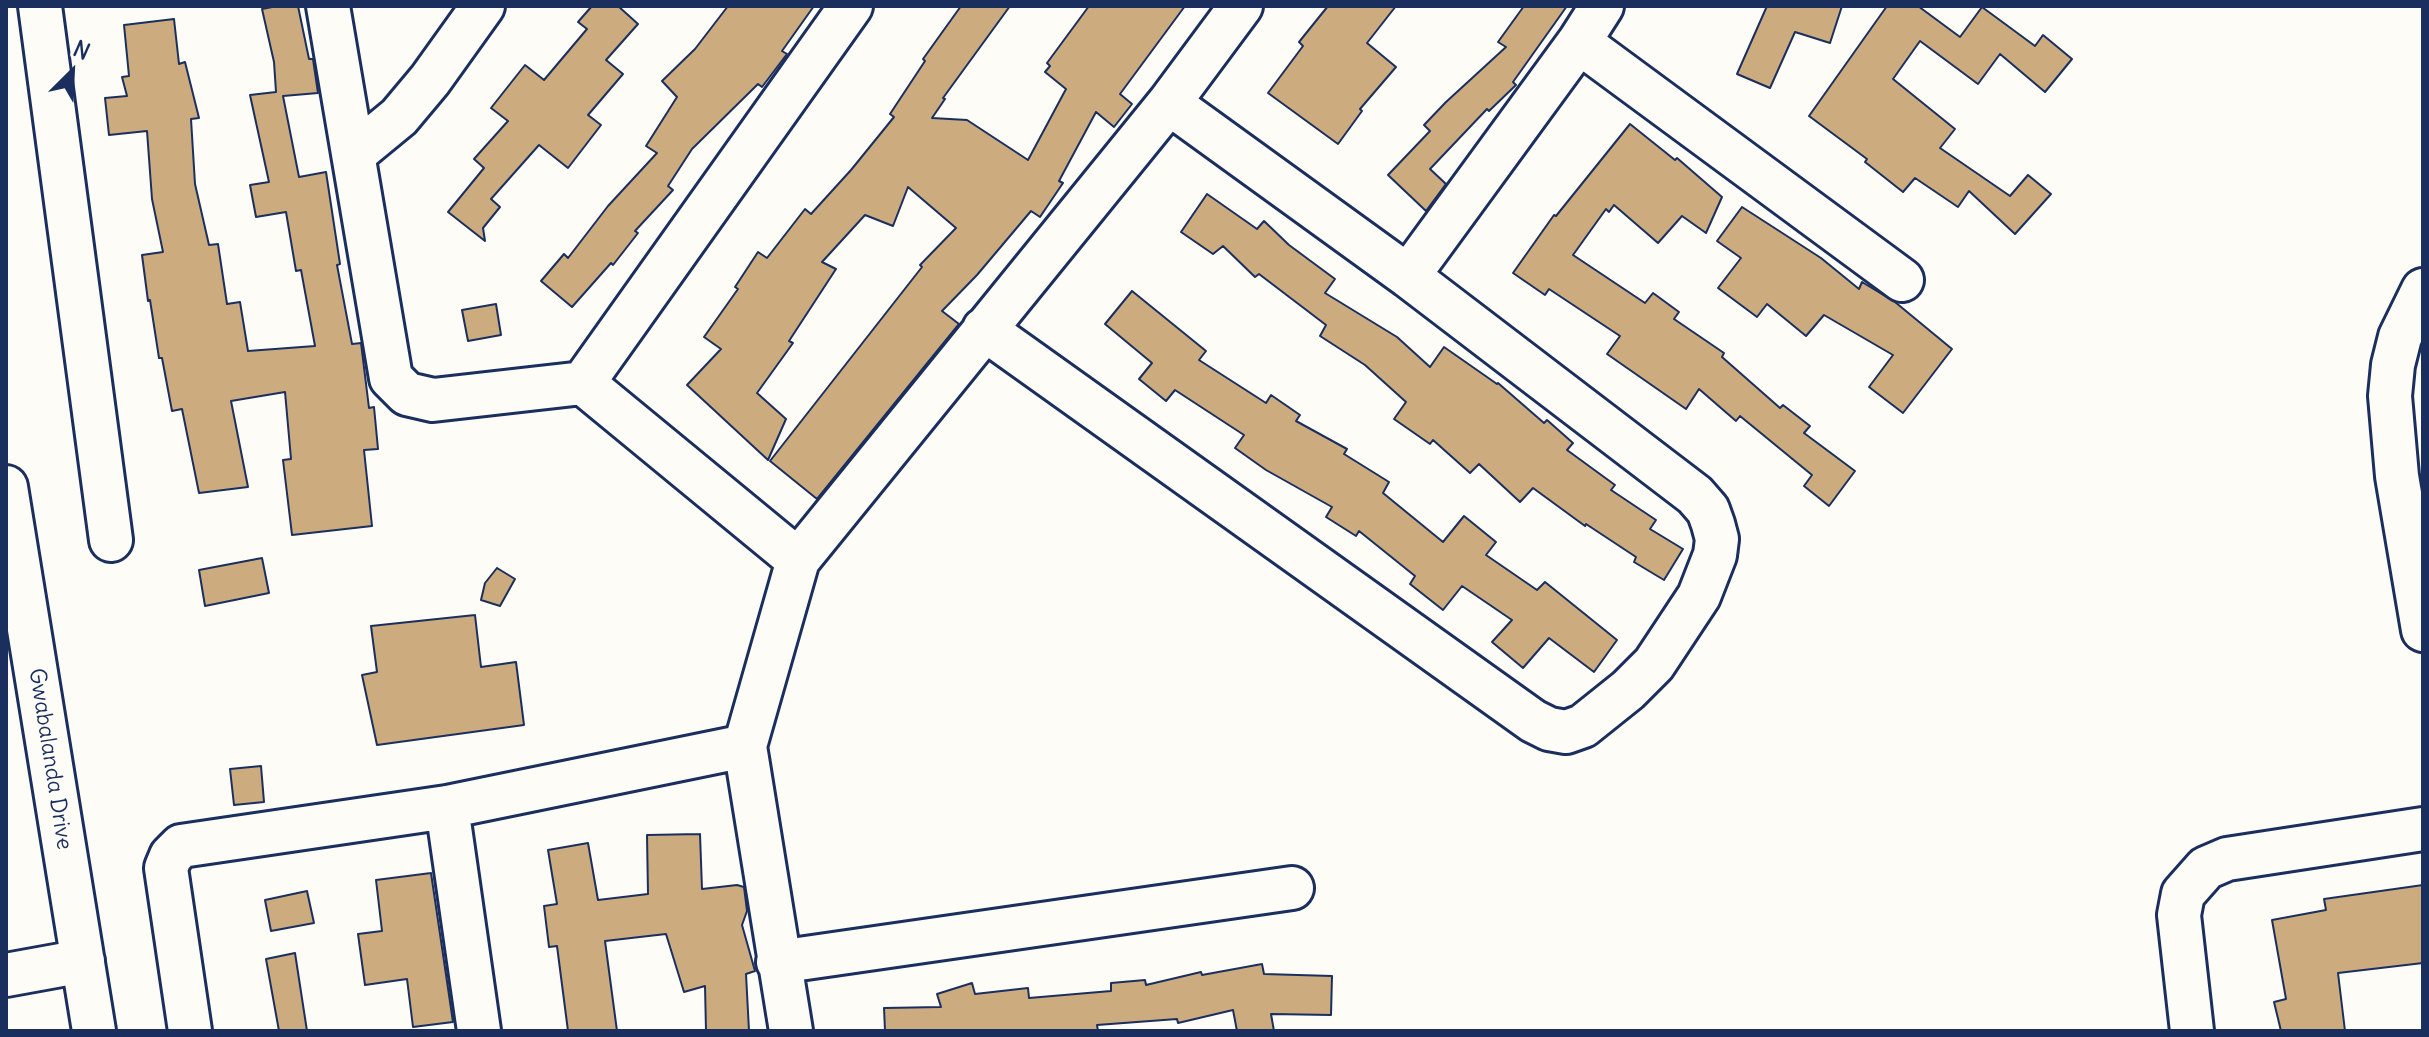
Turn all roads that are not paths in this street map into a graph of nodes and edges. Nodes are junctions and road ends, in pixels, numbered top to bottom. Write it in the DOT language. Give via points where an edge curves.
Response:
graph roads {
  1 [pos="40,6"];
  2 [pos="328,6"];
  3 [pos="483,6"];
  4 [pos="851,6"];
  5 [pos="1241,6"];
  6 [pos="1602,6"];
  7 [pos="1579,42"];
  8 [pos="1169,103"];
  9 [pos="354,154"];
  10 [pos="1408,276"];
  11 [pos="1902,280"];
  12 [pos="2423,290"];
  13 [pos="984,329"];
  14 [pos="583,383"];
  15 [pos="6,487"];
  16 [pos="111,540"];
  17 [pos="798,560"];
  18 [pos="2423,630"];
  19 [pos="745,746"];
  20 [pos="447,807"];
  21 [pos="2423,829"];
  22 [pos="1292,888"];
  23 [pos="83,961"];
  24 [pos="778,962"];
  25 [pos="6,975"];
  26 [pos="94,1031"];
  27 [pos="190,1031"];
  28 [pos="479,1031"];
  29 [pos="791,1031"];
  30 [pos="2192,1031"];
  1 -- 16 [label="street"];
  2 -- 9 [label="street"];
  3 -- 9 [label="street" via="399,117"];
  4 -- 14 [label="street"];
  5 -- 8 [label="street"];
  6 -- 7 [label="street"];
  7 -- 10 [label="street"];
  7 -- 11 [label="street"];
  8 -- 10 [label="street"];
  8 -- 13 [label="street"];
  9 -- 14 [label="street" via="391,378 407,394 433,400"];
  10 -- 13 [label="street" via="1708,510 1717,539 1699,596 1654,664 1583,726 1566,732 1533,721"];
  12 -- 18 [label="street" via="2400,337 2390,396 2397,476"];
  13 -- 17 [label="street"];
  14 -- 17 [label="street"];
  15 -- 23 [label="street, Gwabalanda Drive"];
  17 -- 19 [label="street"];
  19 -- 20 [label="street"];
  19 -- 24 [label="street"];
  20 -- 27 [label="street" via="181,846 166,868"];
  20 -- 28 [label="street"];
  21 -- 30 [label="street" via="2227,859 2206,868 2183,894 2179,915"];
  22 -- 24 [label="street"];
  23 -- 25 [label="street"];
  23 -- 26 [label="street, Gwabalanda Drive"];
  24 -- 29 [label="street"];
}
